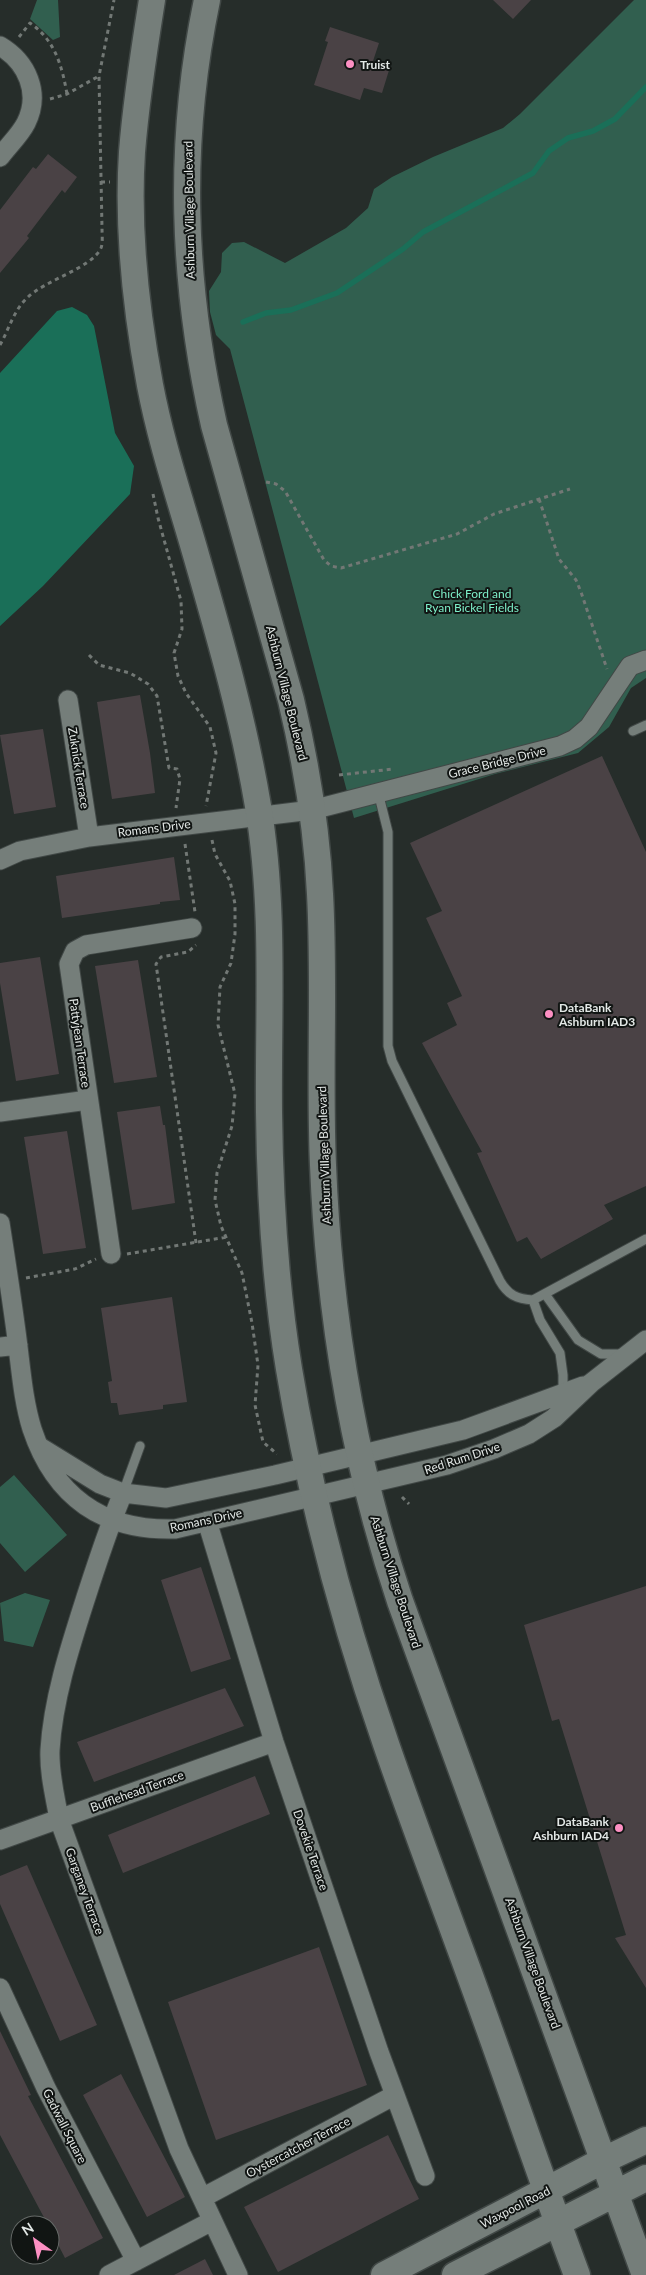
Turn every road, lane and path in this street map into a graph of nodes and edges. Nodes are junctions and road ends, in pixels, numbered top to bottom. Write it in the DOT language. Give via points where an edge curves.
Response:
graph roads {
  1 [pos="114,0"];
  2 [pos="152,0"];
  3 [pos="207,0"];
  4 [pos="19,38"];
  5 [pos="0,46"];
  6 [pos="98,76"];
  7 [pos="67,94"];
  8 [pos="49,100"];
  9 [pos="0,157"];
  10 [pos="0,345"];
  11 [pos="266,482"];
  12 [pos="570,489"];
  13 [pos="539,499"];
  14 [pos="89,655"];
  15 [pos="646,660"];
  16 [pos="608,676"];
  17 [pos="68,700"];
  18 [pos="646,725"];
  19 [pos="633,731"];
  20 [pos="399,769"];
  21 [pos="339,775"];
  22 [pos="378,792"];
  23 [pos="176,808"];
  24 [pos="312,810"];
  25 [pos="260,816"];
  26 [pos="89,837"];
  27 [pos="211,838"];
  28 [pos="185,844"];
  29 [pos="0,860"];
  30 [pos="195,928"];
  31 [pos="88,1100"];
  32 [pos="0,1112"];
  33 [pos="0,1223"];
  34 [pos="227,1237"];
  35 [pos="646,1240"];
  36 [pos="196,1243"];
  37 [pos="111,1256"];
  38 [pos="22,1278"];
  39 [pos="546,1294"];
  40 [pos="533,1300"];
  41 [pos="646,1340"];
  42 [pos="9,1346"];
  43 [pos="628,1354"];
  44 [pos="591,1383"];
  45 [pos="563,1393"];
  46 [pos="140,1446"];
  47 [pos="40,1447"];
  48 [pos="277,1454"];
  49 [pos="360,1455"];
  50 [pos="309,1467"];
  51 [pos="366,1484"];
  52 [pos="123,1493"];
  53 [pos="315,1495"];
  54 [pos="402,1497"];
  55 [pos="409,1504"];
  56 [pos="111,1521"];
  57 [pos="207,1521"];
  58 [pos="274,1742"];
  59 [pos="59,1818"];
  60 [pos="0,1840"];
  61 [pos="0,1988"];
  62 [pos="395,2096"];
  63 [pos="646,2140"];
  64 [pos="604,2160"];
  65 [pos="425,2176"];
  66 [pos="646,2178"];
  67 [pos="546,2190"];
  68 [pos="615,2192"];
  69 [pos="202,2198"];
  70 [pos="212,2221"];
  71 [pos="558,2222"];
  72 [pos="136,2261"];
  73 [pos="109,2275"];
  74 [pos="238,2275"];
  75 [pos="384,2275"];
  76 [pos="455,2275"];
  77 [pos="577,2275"];
  78 [pos="645,2275"];
  1 -- 6 [label="path"];
  2 -- 25 [label="main road" via="140,71 132,157 138,309 151,390 223,653"];
  3 -- 24 [label="main road, Ashburn Village Boulevard" via="191,101 187,164 189,267 194,315 214,425 291,700"];
  4 -- 7 [label="path" via="30,23 41,31 63,70"];
  5 -- 9 [label="street" via="22,64 30,78 32,94 26,123"];
  6 -- 7 [label="path"];
  6 -- 10 [label="path" via="100,248 86,264 28,296"];
  7 -- 8 [label="path"];
  11 -- 13 [label="path" via="285,491 324,560 341,568 457,534 494,514"];
  12 -- 13 [label="path"];
  13 -- 16 [label="path" via="559,559 581,592"];
  14 -- 23 [label="path" via="99,665 130,672 148,684 156,696 169,768 177,769 180,779"];
  15 -- 22 [label="street, Grace Bridge Drive" via="630,666 589,727 575,739 560,746"];
  17 -- 26 [label="street, Zuknick Terrace"];
  18 -- 19 [label="lane"];
  20 -- 21 [label="path"];
  22 -- 24 [label="street, Grace Bridge Drive"];
  22 -- 40 [label="lane" via="388,832 388,1046 392,1060 506,1292 519,1299"];
  24 -- 25 [label="street, Romans Drive"];
  24 -- 49 [label="main road, Ashburn Village Boulevard" via="320,893 326,1224 340,1351"];
  25 -- 26 [label="street, Romans Drive"];
  25 -- 50 [label="main road" via="269,934 273,1226 280,1308"];
  26 -- 29 [label="street, Romans Drive" via="20,850"];
  27 -- 34 [label="path" via="215,854 230,881 235,904 236,934 231,963 220,987 218,1025 235,1094 232,1126 217,1173 215,1200"];
  28 -- 30 [label="path"];
  30 -- 31 [label="street, Pattyjean Terrace" via="86,945 75,951 69,964"];
  30 -- 36 [label="path" via="194,949 161,957 156,964"];
  31 -- 32 [label="street"];
  31 -- 37 [label="street, Pattyjean Terrace"];
  33 -- 42 [label="street, Romans Drive"];
  34 -- 36 [label="path"];
  34 -- 48 [label="path" via="242,1273 252,1323 258,1365 255,1405 263,1442"];
  35 -- 39 [label="lane"];
  36 -- 37 [label="path"];
  37 -- 38 [label="path" via="75,1269"];
  39 -- 40 [label="lane"];
  39 -- 43 [label="lane" via="578,1340 601,1354"];
  40 -- 45 [label="lane" via="540,1320 560,1353"];
  41 -- 43 [label="street, Red Rum Drive"];
  42 -- 47 [label="street, Romans Drive" via="23,1386 32,1430"];
  43 -- 44 [label="street, Red Rum Drive"];
  44 -- 45 [label="street, Red Rum Drive"];
  44 -- 51 [label="street, Red Rum Drive" via="554,1418 529,1434 447,1465"];
  45 -- 49 [label="street, Red Rum Drive" via="464,1430"];
  46 -- 52 [label="lane"];
  47 -- 52 [label="street" via="88,1477"];
  47 -- 56 [label="street, Romans Drive" via="48,1468 77,1500"];
  49 -- 50 [label="street, Red Rum Drive"];
  49 -- 51 [label="main road, Ashburn Village Boulevard"];
  50 -- 52 [label="street" via="166,1498"];
  50 -- 53 [label="main road"];
  51 -- 53 [label="street, Red Rum Drive"];
  51 -- 64 [label="main road, Ashburn Village Boulevard" via="384,1556"];
  52 -- 56 [label="street, Garganey Terrace"];
  53 -- 57 [label="street, Romans Drive"];
  53 -- 67 [label="main road" via="337,1583 384,1740"];
  54 -- 55 [label="path"];
  56 -- 57 [label="street, Romans Drive" via="153,1529"];
  56 -- 59 [label="street, Garganey Terrace" via="75,1632 54,1718 50,1751 52,1786"];
  57 -- 58 [label="street, Dovekie Terrace"];
  58 -- 59 [label="street, Bufflehead Terrace"];
  58 -- 62 [label="street, Dovekie Terrace"];
  59 -- 60 [label="street, Bufflehead Terrace"];
  59 -- 69 [label="street, Garganey Terrace" via="179,2149"];
  61 -- 72 [label="street, Gadwall Square" via="46,2088"];
  62 -- 65 [label="street, Dovekie Terrace"];
  62 -- 69 [label="street, Oystercatcher Terrace"];
  63 -- 64 [label="main road, Waxpool Road"];
  64 -- 67 [label="main road, Waxpool Road"];
  64 -- 68 [label="main road, Ashburn Village Boulevard"];
  66 -- 68 [label="main road"];
  67 -- 71 [label="main road"];
  67 -- 75 [label="main road, Waxpool Road"];
  68 -- 71 [label="main road"];
  68 -- 78 [label="main road, Ashburn Village Boulevard"];
  69 -- 70 [label="street, Garganey Terrace"];
  70 -- 72 [label="street"];
  70 -- 74 [label="street, Garganey Terrace"];
  71 -- 76 [label="main road"];
  71 -- 77 [label="main road"];
  72 -- 73 [label="street"];
}
